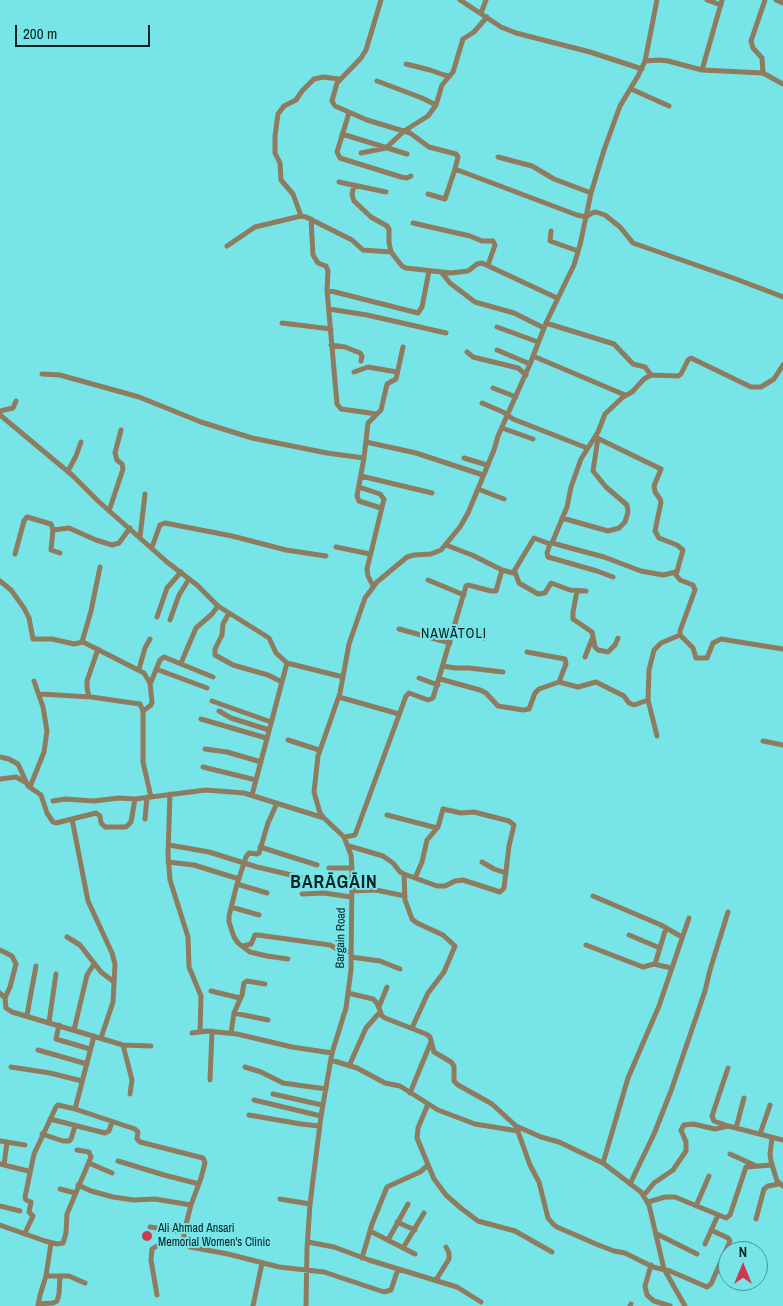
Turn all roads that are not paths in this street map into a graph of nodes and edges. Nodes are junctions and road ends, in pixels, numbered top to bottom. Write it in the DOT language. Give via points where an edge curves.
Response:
graph roads {
  1 [pos="381,0"];
  2 [pos="460,0"];
  3 [pos="486,0"];
  4 [pos="657,0"];
  5 [pos="707,0"];
  6 [pos="765,0"];
  7 [pos="776,0"];
  8 [pos="721,2"];
  9 [pos="783,3"];
  10 [pos="481,13"];
  11 [pos="486,17"];
  12 [pos="645,61"];
  13 [pos="406,64"];
  14 [pos="642,68"];
  15 [pos="702,70"];
  16 [pos="763,73"];
  17 [pos="450,76"];
  18 [pos="339,79"];
  19 [pos="377,81"];
  20 [pos="783,84"];
  21 [pos="631,89"];
  22 [pos="436,105"];
  23 [pos="669,106"];
  24 [pos="349,112"];
  25 [pos="404,131"];
  26 [pos="342,134"];
  27 [pos="386,148"];
  28 [pos="361,153"];
  29 [pos="407,154"];
  30 [pos="498,157"];
  31 [pos="455,169"];
  32 [pos="411,176"];
  33 [pos="339,182"];
  34 [pos="354,185"];
  35 [pos="386,192"];
  36 [pos="591,192"];
  37 [pos="428,194"];
  38 [pos="300,216"];
  39 [pos="586,217"];
  40 [pos="310,219"];
  41 [pos="413,223"];
  42 [pos="551,231"];
  43 [pos="227,246"];
  44 [pos="391,252"];
  45 [pos="578,252"];
  46 [pos="488,265"];
  47 [pos="430,272"];
  48 [pos="442,273"];
  49 [pos="327,290"];
  50 [pos="557,298"];
  51 [pos="783,298"];
  52 [pos="329,309"];
  53 [pos="282,323"];
  54 [pos="545,326"];
  55 [pos="497,327"];
  56 [pos="331,329"];
  57 [pos="446,333"];
  58 [pos="538,342"];
  59 [pos="331,345"];
  60 [pos="403,347"];
  61 [pos="497,350"];
  62 [pos="467,352"];
  63 [pos="533,356"];
  64 [pos="361,361"];
  65 [pos="530,364"];
  66 [pos="783,365"];
  67 [pos="354,372"];
  68 [pos="397,372"];
  69 [pos="42,374"];
  70 [pos="526,375"];
  71 [pos="651,375"];
  72 [pos="493,388"];
  73 [pos="626,396"];
  74 [pos="516,397"];
  75 [pos="16,401"];
  76 [pos="482,403"];
  77 [pos="0,411"];
  78 [pos="377,414"];
  79 [pos="0,416"];
  80 [pos="508,416"];
  81 [pos="502,428"];
  82 [pos="121,430"];
  83 [pos="596,438"];
  84 [pos="533,439"];
  85 [pos="81,442"];
  86 [pos="366,442"];
  87 [pos="587,448"];
  88 [pos="364,458"];
  89 [pos="464,458"];
  90 [pos="487,465"];
  91 [pos="68,471"];
  92 [pos="483,475"];
  93 [pos="361,476"];
  94 [pos="359,487"];
  95 [pos="478,488"];
  96 [pos="432,493"];
  97 [pos="145,494"];
  98 [pos="504,499"];
  99 [pos="382,508"];
  100 [pos="109,511"];
  101 [pos="562,518"];
  102 [pos="130,528"];
  103 [pos="53,530"];
  104 [pos="140,536"];
  105 [pos="551,543"];
  106 [pos="446,544"];
  107 [pos="152,547"];
  108 [pos="336,547"];
  109 [pos="60,553"];
  110 [pos="15,554"];
  111 [pos="370,554"];
  112 [pos="326,556"];
  113 [pos="100,567"];
  114 [pos="502,570"];
  115 [pos="181,572"];
  116 [pos="515,572"];
  117 [pos="676,572"];
  118 [pos="613,577"];
  119 [pos="189,579"];
  120 [pos="428,580"];
  121 [pos="0,581"];
  122 [pos="373,586"];
  123 [pos="577,590"];
  124 [pos="586,591"];
  125 [pos="464,595"];
  126 [pos="218,606"];
  127 [pos="230,613"];
  128 [pos="157,617"];
  129 [pos="170,620"];
  130 [pos="455,627"];
  131 [pos="399,629"];
  132 [pos="680,635"];
  133 [pos="593,636"];
  134 [pos="484,638"];
  135 [pos="618,638"];
  136 [pos="150,639"];
  137 [pos="82,642"];
  138 [pos="450,643"];
  139 [pos="98,649"];
  140 [pos="783,649"];
  141 [pos="528,652"];
  142 [pos="585,657"];
  143 [pos="181,663"];
  144 [pos="287,663"];
  145 [pos="443,666"];
  146 [pos="139,669"];
  147 [pos="156,669"];
  148 [pos="503,672"];
  149 [pos="213,677"];
  150 [pos="342,677"];
  151 [pos="419,678"];
  152 [pos="34,682"];
  153 [pos="282,682"];
  154 [pos="439,682"];
  155 [pos="559,682"];
  156 [pos="150,683"];
  157 [pos="207,688"];
  158 [pos="40,694"];
  159 [pos="90,696"];
  160 [pos="338,697"];
  161 [pos="648,700"];
  162 [pos="212,701"];
  163 [pos="143,711"];
  164 [pos="219,711"];
  165 [pos="399,714"];
  166 [pos="201,719"];
  167 [pos="271,722"];
  168 [pos="269,730"];
  169 [pos="657,736"];
  170 [pos="266,738"];
  171 [pos="288,740"];
  172 [pos="763,740"];
  173 [pos="783,745"];
  174 [pos="205,749"];
  175 [pos="320,750"];
  176 [pos="0,757"];
  177 [pos="261,762"];
  178 [pos="202,767"];
  179 [pos="0,779"];
  180 [pos="256,780"];
  181 [pos="29,785"];
  182 [pos="170,794"];
  183 [pos="252,795"];
  184 [pos="149,797"];
  185 [pos="135,799"];
  186 [pos="53,801"];
  187 [pos="277,803"];
  188 [pos="387,815"];
  189 [pos="324,818"];
  190 [pos="72,819"];
  191 [pos="145,819"];
  192 [pos="437,828"];
  193 [pos="345,837"];
  194 [pos="169,845"];
  195 [pos="349,846"];
  196 [pos="260,847"];
  197 [pos="168,862"];
  198 [pos="482,862"];
  199 [pos="244,863"];
  200 [pos="318,865"];
  201 [pos="329,868"];
  202 [pos="352,868"];
  203 [pos="506,873"];
  204 [pos="404,874"];
  205 [pos="300,877"];
  206 [pos="415,878"];
  207 [pos="238,882"];
  208 [pos="266,892"];
  209 [pos="302,894"];
  210 [pos="352,894"];
  211 [pos="405,896"];
  212 [pos="593,896"];
  213 [pos="231,907"];
  214 [pos="728,912"];
  215 [pos="259,915"];
  216 [pos="689,918"];
  217 [pos="666,928"];
  218 [pos="629,935"];
  219 [pos="68,937"];
  220 [pos="682,937"];
  221 [pos="586,945"];
  222 [pos="243,946"];
  223 [pos="660,948"];
  224 [pos="0,950"];
  225 [pos="351,954"];
  226 [pos="288,959"];
  227 [pos="94,964"];
  228 [pos="656,964"];
  229 [pos="36,966"];
  230 [pos="671,968"];
  231 [pos="400,969"];
  232 [pos="56,974"];
  233 [pos="114,982"];
  234 [pos="265,984"];
  235 [pos="387,987"];
  236 [pos="211,991"];
  237 [pos="0,993"];
  238 [pos="348,993"];
  239 [pos="5,998"];
  240 [pos="240,998"];
  241 [pos="379,1010"];
  242 [pos="234,1014"];
  243 [pos="27,1015"];
  244 [pos="268,1020"];
  245 [pos="49,1022"];
  246 [pos="59,1025"];
  247 [pos="412,1028"];
  248 [pos="74,1030"];
  249 [pos="212,1031"];
  250 [pos="200,1032"];
  251 [pos="192,1033"];
  252 [pos="231,1033"];
  253 [pos="94,1036"];
  254 [pos="101,1038"];
  255 [pos="431,1041"];
  256 [pos="123,1045"];
  257 [pos="151,1046"];
  258 [pos="90,1049"];
  259 [pos="38,1050"];
  260 [pos="332,1053"];
  261 [pos="331,1060"];
  262 [pos="87,1064"];
  263 [pos="349,1066"];
  264 [pos="11,1067"];
  265 [pos="245,1067"];
  266 [pos="728,1068"];
  267 [pos="210,1080"];
  268 [pos="82,1081"];
  269 [pos="326,1089"];
  270 [pos="410,1093"];
  271 [pos="130,1094"];
  272 [pos="273,1094"];
  273 [pos="744,1098"];
  274 [pos="254,1100"];
  275 [pos="428,1104"];
  276 [pos="322,1105"];
  277 [pos="770,1105"];
  278 [pos="75,1109"];
  279 [pos="249,1116"];
  280 [pos="320,1116"];
  281 [pos="50,1119"];
  282 [pos="112,1122"];
  283 [pos="74,1126"];
  284 [pos="319,1126"];
  285 [pos="728,1126"];
  286 [pos="517,1128"];
  287 [pos="736,1128"];
  288 [pos="42,1134"];
  289 [pos="760,1134"];
  290 [pos="772,1138"];
  291 [pos="783,1140"];
  292 [pos="0,1141"];
  293 [pos="7,1142"];
  294 [pos="25,1145"];
  295 [pos="77,1150"];
  296 [pos="730,1154"];
  297 [pos="118,1161"];
  298 [pos="89,1163"];
  299 [pos="602,1163"];
  300 [pos="2,1164"];
  301 [pos="428,1164"];
  302 [pos="772,1165"];
  303 [pos="755,1166"];
  304 [pos="30,1173"];
  305 [pos="112,1173"];
  306 [pos="709,1176"];
  307 [pos="199,1184"];
  308 [pos="630,1184"];
  309 [pos="78,1185"];
  310 [pos="781,1185"];
  311 [pos="60,1189"];
  312 [pos="75,1194"];
  313 [pos="644,1195"];
  314 [pos="280,1199"];
  315 [pos="648,1202"];
  316 [pos="310,1204"];
  317 [pos="408,1204"];
  318 [pos="191,1205"];
  319 [pos="0,1206"];
  320 [pos="696,1206"];
  321 [pos="20,1212"];
  322 [pos="424,1213"];
  323 [pos="718,1215"];
  324 [pos="756,1219"];
  325 [pos="397,1222"];
  326 [pos="0,1225"];
  327 [pos="150,1227"];
  328 [pos="415,1230"];
  329 [pos="711,1230"];
  330 [pos="370,1231"];
  331 [pos="184,1232"];
  332 [pos="25,1233"];
  333 [pos="657,1234"];
  334 [pos="388,1240"];
  335 [pos="308,1242"];
  336 [pos="51,1243"];
  337 [pos="705,1244"];
  338 [pos="186,1245"];
  339 [pos="446,1247"];
  340 [pos="403,1248"];
  341 [pos="552,1252"];
  342 [pos="415,1254"];
  343 [pos="697,1254"];
  344 [pos="362,1258"];
  345 [pos="262,1263"];
  346 [pos="651,1266"];
  347 [pos="398,1269"];
  348 [pos="664,1269"];
  349 [pos="307,1270"];
  350 [pos="46,1276"];
  351 [pos="60,1276"];
  352 [pos="436,1280"];
  353 [pos="85,1283"];
  354 [pos="157,1295"];
  355 [pos="481,1302"];
  356 [pos="38,1305"];
  357 [pos="253,1306"];
  358 [pos="306,1306"];
  359 [pos="670,1306"];
  360 [pos="685,1306"];
  1 -- 18 [label="street" via="363,54"];
  2 -- 10 [label="street"];
  3 -- 10 [label="street"];
  4 -- 12 [label="street"];
  5 -- 8 [label="street"];
  6 -- 16 [label="street" via="751,41 762,58"];
  7 -- 9 [label="street"];
  8 -- 15 [label="street"];
  10 -- 11 [label="street"];
  11 -- 14 [label="street" via="516,33"];
  11 -- 17 [label="street" via="474,32 463,39"];
  12 -- 14 [label="street"];
  12 -- 15 [label="street" via="668,61"];
  13 -- 17 [label="street"];
  14 -- 21 [label="street"];
  15 -- 16 [label="street"];
  16 -- 20 [label="street"];
  17 -- 22 [label="street" via="442,85"];
  18 -- 24 [label="street" via="332,101"];
  18 -- 38 [label="street" via="314,79 296,100 284,106 278,114 275,153 282,180 293,194"];
  19 -- 22 [label="street"];
  21 -- 23 [label="street"];
  21 -- 36 [label="street" via="618,112"];
  22 -- 25 [label="street" via="428,116"];
  24 -- 25 [label="street"];
  24 -- 26 [label="street"];
  25 -- 27 [label="street"];
  25 -- 31 [label="street" via="429,147 458,155"];
  26 -- 27 [label="street"];
  26 -- 32 [label="street" via="337,152 340,158 401,177"];
  27 -- 28 [label="street"];
  27 -- 29 [label="street"];
  30 -- 36 [label="street" via="532,166 554,179"];
  31 -- 37 [label="street" via="445,200"];
  31 -- 39 [label="street"];
  33 -- 34 [label="street"];
  34 -- 35 [label="street"];
  34 -- 44 [label="street" via="354,201 371,217 388,226"];
  36 -- 39 [label="street"];
  38 -- 40 [label="street"];
  38 -- 43 [label="street" via="255,227"];
  39 -- 45 [label="street"];
  39 -- 51 [label="street" via="592,212 605,215 634,243"];
  40 -- 44 [label="street" via="352,240 363,250"];
  40 -- 49 [label="street" via="312,255 328,268"];
  41 -- 46 [label="street" via="482,241 494,241"];
  42 -- 45 [label="street" via="550,241"];
  44 -- 47 [label="street" via="402,266"];
  45 -- 50 [label="street"];
  46 -- 48 [label="street" via="477,264 468,271"];
  46 -- 50 [label="street"];
  47 -- 48 [label="street"];
  47 -- 49 [label="street" via="418,313"];
  48 -- 54 [label="street" via="475,302"];
  49 -- 52 [label="street"];
  50 -- 54 [label="street"];
  52 -- 56 [label="street"];
  52 -- 57 [label="street"];
  53 -- 56 [label="street"];
  54 -- 58 [label="street"];
  54 -- 71 [label="street" via="614,344 633,364 645,367"];
  55 -- 58 [label="street"];
  56 -- 59 [label="street"];
  58 -- 63 [label="street"];
  59 -- 64 [label="street" via="360,353"];
  59 -- 78 [label="street" via="338,407"];
  60 -- 68 [label="street"];
  61 -- 65 [label="street"];
  62 -- 70 [label="street" via="471,356 518,368"];
  63 -- 65 [label="street"];
  63 -- 73 [label="street"];
  65 -- 70 [label="street"];
  66 -- 71 [label="street" via="774,380 756,388 694,358 689,358 678,376"];
  67 -- 68 [label="street" via="368,367"];
  68 -- 78 [label="street" via="395,381 387,384"];
  69 -- 88 [label="street" via="60,375 139,397 252,438"];
  70 -- 74 [label="street"];
  71 -- 73 [label="street"];
  72 -- 74 [label="street"];
  73 -- 83 [label="street" via="607,411"];
  74 -- 80 [label="street"];
  75 -- 77 [label="street" via="13,408"];
  76 -- 80 [label="street"];
  78 -- 86 [label="street" via="368,423"];
  79 -- 91 [label="street"];
  80 -- 81 [label="street"];
  80 -- 87 [label="street"];
  81 -- 84 [label="street"];
  81 -- 90 [label="street"];
  82 -- 100 [label="street" via="115,453 123,469"];
  83 -- 87 [label="street"];
  83 -- 101 [label="street" via="593,471 627,505 625,522 608,531"];
  83 -- 117 [label="street" via="661,469 654,486 661,502 655,531 659,538 681,548"];
  85 -- 91 [label="street"];
  86 -- 88 [label="street"];
  86 -- 92 [label="street" via="416,453"];
  87 -- 101 [label="street"];
  88 -- 93 [label="street"];
  89 -- 90 [label="street"];
  90 -- 92 [label="street"];
  91 -- 100 [label="street"];
  92 -- 95 [label="street"];
  93 -- 94 [label="street"];
  93 -- 96 [label="street"];
  94 -- 99 [label="street" via="383,496"];
  94 -- 99 [label="street" via="359,501"];
  95 -- 98 [label="street"];
  95 -- 106 [label="street" via="464,521"];
  97 -- 104 [label="street"];
  99 -- 111 [label="street"];
  100 -- 102 [label="street"];
  101 -- 105 [label="street"];
  102 -- 103 [label="street" via="115,545 69,528"];
  102 -- 104 [label="street"];
  103 -- 109 [label="street" via="51,550"];
  103 -- 110 [label="street" via="52,524 27,517"];
  104 -- 107 [label="street"];
  105 -- 116 [label="street" via="534,538"];
  105 -- 117 [label="street" via="641,571 664,575"];
  105 -- 118 [label="street" via="548,557"];
  106 -- 114 [label="street"];
  106 -- 122 [label="street" via="437,553 407,558"];
  107 -- 112 [label="street" via="160,525 165,523"];
  107 -- 115 [label="street"];
  108 -- 111 [label="street"];
  111 -- 122 [label="street" via="368,576"];
  113 -- 137 [label="street"];
  114 -- 116 [label="street" via="511,574"];
  114 -- 125 [label="street" via="496,591 467,585"];
  115 -- 119 [label="street"];
  115 -- 128 [label="street" via="167,588"];
  116 -- 123 [label="street" via="519,584 538,594 544,593 551,582"];
  117 -- 132 [label="street" via="677,578 695,587"];
  119 -- 126 [label="street"];
  119 -- 129 [label="street"];
  120 -- 125 [label="street"];
  121 -- 137 [label="street" via="24,608 33,639"];
  122 -- 150 [label="street" via="354,628"];
  123 -- 124 [label="street"];
  123 -- 133 [label="street" via="573,619"];
  125 -- 130 [label="street"];
  126 -- 127 [label="street"];
  126 -- 143 [label="street" via="196,628"];
  127 -- 144 [label="street" via="269,638 276,653"];
  127 -- 153 [label="street" via="223,624 215,655 233,665"];
  130 -- 134 [label="street"];
  130 -- 138 [label="street"];
  131 -- 138 [label="street"];
  132 -- 140 [label="street" via="693,648 698,659 707,658 713,642 721,639"];
  132 -- 161 [label="street" via="654,650 649,670"];
  133 -- 135 [label="street" via="595,647 604,652 612,649"];
  133 -- 142 [label="street"];
  136 -- 146 [label="street"];
  137 -- 139 [label="street"];
  138 -- 145 [label="street"];
  139 -- 146 [label="street"];
  139 -- 159 [label="street" via="87,681"];
  141 -- 155 [label="street" via="565,658"];
  143 -- 147 [label="street" via="164,657"];
  143 -- 149 [label="street"];
  144 -- 150 [label="street"];
  144 -- 153 [label="street"];
  145 -- 148 [label="street"];
  145 -- 154 [label="street"];
  146 -- 156 [label="street"];
  147 -- 156 [label="street"];
  147 -- 157 [label="street"];
  150 -- 160 [label="street"];
  151 -- 154 [label="street"];
  152 -- 158 [label="street"];
  153 -- 167 [label="street"];
  154 -- 155 [label="street" via="480,690 498,706 523,710 528,709 539,689"];
  154 -- 165 [label="street" via="431,700 407,694"];
  155 -- 161 [label="street" via="578,686 596,682 624,696 632,705"];
  156 -- 163 [label="street" via="152,702"];
  158 -- 159 [label="street"];
  158 -- 181 [label="street" via="46,719 46,743"];
  159 -- 163 [label="street" via="140,704"];
  160 -- 165 [label="street"];
  160 -- 175 [label="street"];
  161 -- 169 [label="street"];
  162 -- 167 [label="street"];
  163 -- 184 [label="street" via="143,762"];
  164 -- 168 [label="street"];
  165 -- 193 [label="street" via="355,835"];
  166 -- 170 [label="street"];
  167 -- 168 [label="street"];
  168 -- 170 [label="street"];
  170 -- 177 [label="street"];
  171 -- 175 [label="street"];
  172 -- 173 [label="street"];
  174 -- 177 [label="street"];
  175 -- 189 [label="street" via="314,792"];
  176 -- 181 [label="street" via="18,764"];
  177 -- 180 [label="street"];
  178 -- 180 [label="street"];
  179 -- 181 [label="street" via="16,777"];
  180 -- 183 [label="street"];
  181 -- 190 [label="street" via="41,795 53,822"];
  182 -- 183 [label="street, Bargain Road" via="206,790"];
  182 -- 184 [label="street, Bargain Road"];
  182 -- 194 [label="street"];
  183 -- 187 [label="street, Bargain Road"];
  184 -- 185 [label="street, Bargain Road"];
  184 -- 191 [label="street"];
  185 -- 186 [label="street, Bargain Road"];
  185 -- 190 [label="street" via="132,822 126,827 105,827 96,813"];
  187 -- 189 [label="street, Bargain Road"];
  187 -- 196 [label="street"];
  188 -- 192 [label="street"];
  189 -- 193 [label="street, Bargain Road"];
  190 -- 233 [label="street" via="88,902 114,959"];
  192 -- 203 [label="street" via="443,809 474,812 512,822"];
  192 -- 206 [label="street" via="427,840"];
  193 -- 195 [label="street, Bargain Road"];
  194 -- 197 [label="street"];
  194 -- 199 [label="street" via="197,849"];
  195 -- 202 [label="street, Bargain Road"];
  195 -- 204 [label="street" via="383,856"];
  196 -- 199 [label="street" via="257,854 249,853"];
  196 -- 200 [label="street"];
  197 -- 207 [label="street" via="194,866"];
  197 -- 250 [label="street" via="174,897 188,937 189,967 201,996"];
  198 -- 203 [label="street"];
  199 -- 205 [label="street"];
  199 -- 207 [label="street"];
  201 -- 202 [label="street"];
  202 -- 210 [label="street, Bargain Road"];
  203 -- 206 [label="street" via="504,888 500,892 463,880 441,886"];
  204 -- 206 [label="street"];
  204 -- 211 [label="street"];
  207 -- 208 [label="street"];
  207 -- 213 [label="street"];
  209 -- 210 [label="street"];
  210 -- 211 [label="street" via="376,890"];
  210 -- 225 [label="street, Bargain Road"];
  211 -- 247 [label="street" via="409,915 414,921 438,932 455,946"];
  212 -- 217 [label="street"];
  213 -- 215 [label="street"];
  213 -- 222 [label="street" via="231,929"];
  214 -- 308 [label="street" via="671,1091"];
  216 -- 220 [label="street"];
  217 -- 220 [label="street"];
  217 -- 223 [label="street"];
  218 -- 223 [label="street"];
  219 -- 227 [label="street" via="80,945"];
  220 -- 230 [label="street"];
  221 -- 228 [label="street" via="643,967"];
  222 -- 225 [label="street" via="251,944 258,935 330,945"];
  222 -- 226 [label="street" via="260,955"];
  223 -- 228 [label="street"];
  224 -- 239 [label="street" via="12,956 16,964"];
  225 -- 231 [label="street"];
  225 -- 238 [label="street, Bargain Road"];
  227 -- 233 [label="street"];
  227 -- 248 [label="street" via="87,975"];
  228 -- 230 [label="street"];
  229 -- 243 [label="street"];
  230 -- 299 [label="street" via="659,1006 628,1078"];
  232 -- 245 [label="street"];
  233 -- 254 [label="street" via="112,1002"];
  234 -- 240 [label="street" via="245,981"];
  235 -- 241 [label="street"];
  236 -- 240 [label="street"];
  237 -- 239 [label="street"];
  238 -- 241 [label="street" via="373,999"];
  238 -- 260 [label="street, Bargain Road" via="344,1018"];
  239 -- 243 [label="street" via="9,1011"];
  240 -- 242 [label="street"];
  241 -- 247 [label="street" via="385,1018"];
  241 -- 263 [label="street" via="366,1028"];
  242 -- 244 [label="street"];
  242 -- 252 [label="street"];
  243 -- 245 [label="street"];
  245 -- 246 [label="street"];
  246 -- 248 [label="street"];
  246 -- 258 [label="street" via="56,1039"];
  247 -- 255 [label="street" via="426,1034"];
  248 -- 253 [label="street"];
  249 -- 250 [label="street"];
  249 -- 252 [label="street"];
  249 -- 267 [label="street"];
  250 -- 251 [label="street"];
  252 -- 260 [label="street"];
  253 -- 254 [label="street"];
  253 -- 258 [label="street"];
  254 -- 256 [label="street"];
  255 -- 270 [label="street"];
  255 -- 286 [label="street" via="434,1052 454,1066 454,1081 458,1086 492,1104"];
  256 -- 257 [label="street"];
  256 -- 271 [label="street" via="132,1080"];
  258 -- 262 [label="street"];
  259 -- 262 [label="street"];
  260 -- 261 [label="street, Bargain Road"];
  261 -- 263 [label="street"];
  261 -- 269 [label="street, Bargain Road"];
  262 -- 268 [label="street"];
  263 -- 270 [label="street"];
  264 -- 268 [label="street"];
  265 -- 269 [label="street" via="283,1083"];
  266 -- 285 [label="street" via="712,1116 714,1121"];
  268 -- 278 [label="street"];
  269 -- 276 [label="street, Bargain Road"];
  270 -- 275 [label="street"];
  272 -- 276 [label="street"];
  273 -- 287 [label="street"];
  274 -- 280 [label="street"];
  275 -- 286 [label="street" via="475,1124"];
  275 -- 301 [label="street" via="417,1138"];
  276 -- 280 [label="street, Bargain Road"];
  277 -- 289 [label="street"];
  278 -- 281 [label="street" via="57,1105"];
  278 -- 282 [label="street"];
  279 -- 284 [label="street"];
  280 -- 284 [label="street, Bargain Road"];
  281 -- 283 [label="street"];
  281 -- 288 [label="street"];
  282 -- 283 [label="street" via="108,1132"];
  282 -- 307 [label="street" via="137,1130 140,1142 203,1158 205,1162"];
  283 -- 288 [label="street" via="69,1141"];
  284 -- 316 [label="street, Bargain Road"];
  285 -- 287 [label="street"];
  285 -- 313 [label="street" via="715,1129 684,1125 681,1130 686,1151 673,1170 654,1182"];
  286 -- 299 [label="street" via="559,1142"];
  286 -- 346 [label="street" via="539,1182 548,1218 553,1224"];
  287 -- 289 [label="street"];
  288 -- 304 [label="street"];
  289 -- 290 [label="street"];
  290 -- 291 [label="street"];
  290 -- 302 [label="street"];
  292 -- 293 [label="street"];
  293 -- 294 [label="street"];
  293 -- 300 [label="street"];
  295 -- 298 [label="street" via="91,1153"];
  296 -- 303 [label="street"];
  297 -- 307 [label="street"];
  298 -- 305 [label="street"];
  298 -- 309 [label="street"];
  299 -- 308 [label="street"];
  300 -- 304 [label="street"];
  301 -- 330 [label="street" via="420,1172 387,1187"];
  301 -- 341 [label="street" via="446,1195 472,1217 515,1231"];
  302 -- 303 [label="street"];
  302 -- 310 [label="street"];
  303 -- 323 [label="street" via="744,1170 730,1215 726,1218"];
  304 -- 332 [label="street" via="24,1197 31,1202 29,1212 33,1216"];
  306 -- 320 [label="street"];
  307 -- 318 [label="street"];
  308 -- 313 [label="street"];
  309 -- 312 [label="street"];
  309 -- 318 [label="street" via="113,1197"];
  310 -- 324 [label="street" via="764,1189"];
  311 -- 312 [label="street"];
  312 -- 336 [label="street" via="67,1216 64,1241 61,1244"];
  313 -- 315 [label="street"];
  314 -- 316 [label="street"];
  315 -- 320 [label="street" via="670,1197"];
  315 -- 333 [label="street"];
  316 -- 335 [label="street, Bargain Road"];
  317 -- 325 [label="street"];
  318 -- 331 [label="street"];
  319 -- 321 [label="street"];
  320 -- 323 [label="street"];
  322 -- 328 [label="street"];
  323 -- 329 [label="street"];
  325 -- 328 [label="street"];
  325 -- 334 [label="street"];
  326 -- 332 [label="street"];
  327 -- 331 [label="street"];
  328 -- 340 [label="street"];
  329 -- 337 [label="street"];
  329 -- 348 [label="street" via="730,1241 710,1286"];
  330 -- 334 [label="street"];
  330 -- 344 [label="street"];
  331 -- 338 [label="street"];
  332 -- 336 [label="street"];
  333 -- 343 [label="street"];
  333 -- 348 [label="street"];
  334 -- 340 [label="street"];
  335 -- 344 [label="street" via="334,1247"];
  335 -- 349 [label="street, Bargain Road"];
  336 -- 350 [label="street"];
  338 -- 345 [label="street"];
  338 -- 354 [label="street" via="160,1244 152,1249 150,1257"];
  339 -- 352 [label="street" via="449,1259"];
  340 -- 342 [label="street"];
  344 -- 347 [label="street"];
  345 -- 349 [label="street"];
  345 -- 357 [label="street"];
  346 -- 348 [label="street"];
  346 -- 359 [label="street" via="645,1286 647,1295"];
  347 -- 349 [label="street" via="391,1290 384,1292 324,1272"];
  347 -- 352 [label="street"];
  348 -- 360 [label="street"];
  349 -- 358 [label="street, Bargain Road"];
  350 -- 351 [label="street"];
  350 -- 356 [label="street"];
  351 -- 353 [label="street" via="72,1276"];
  351 -- 356 [label="street" via="57,1301"];
  352 -- 355 [label="street"];
}
